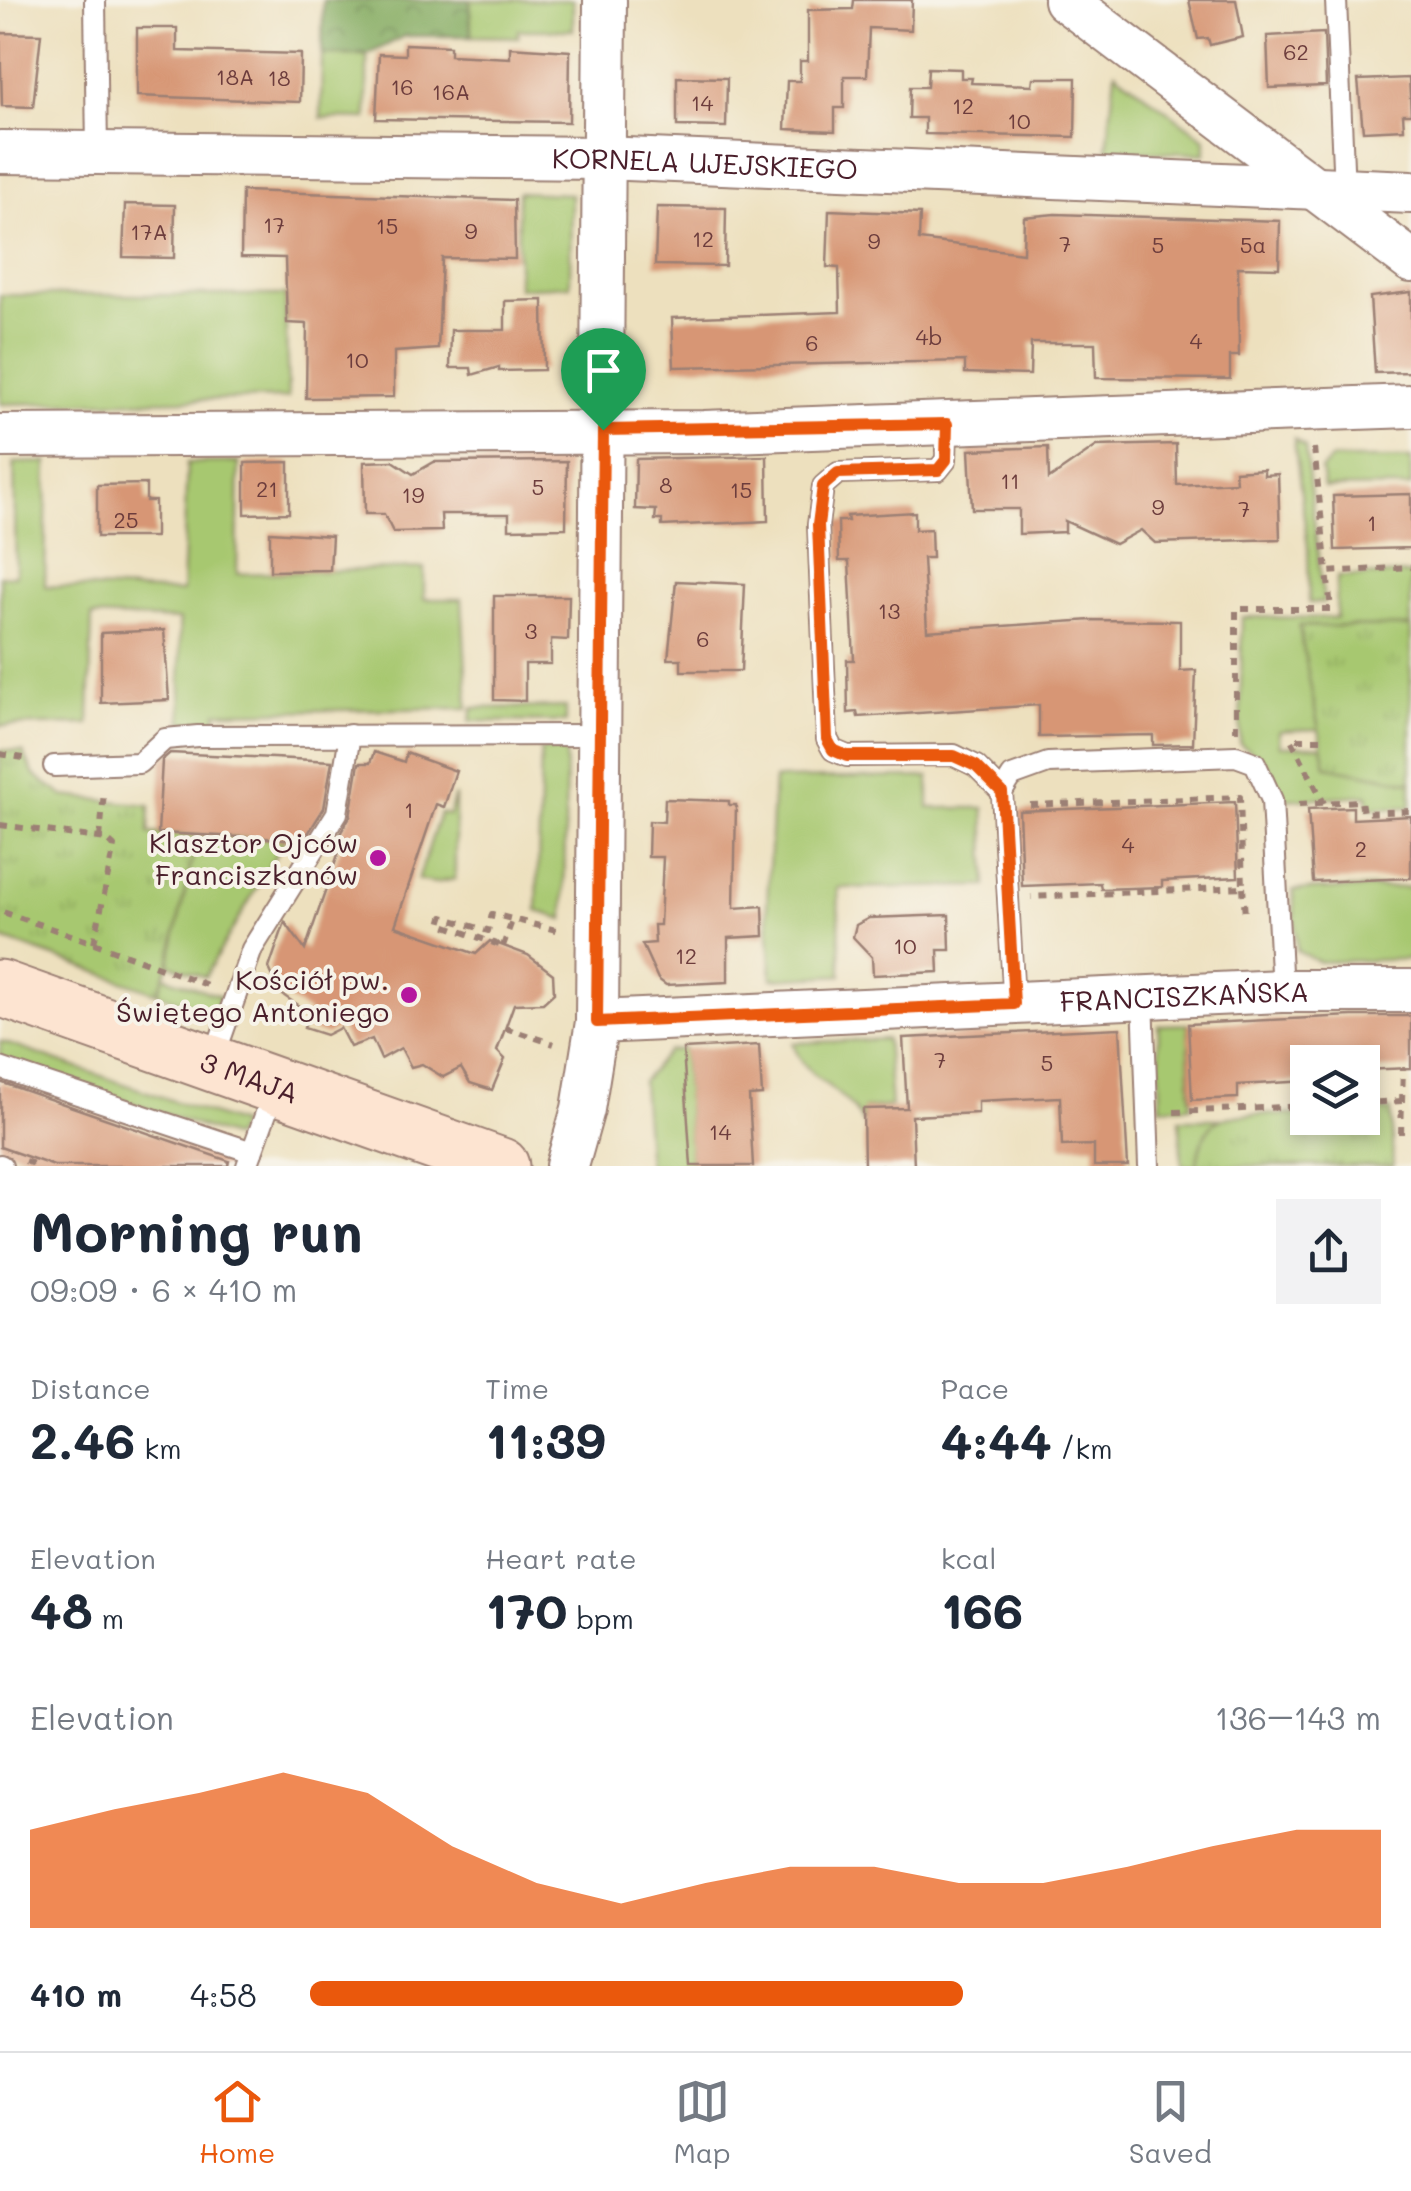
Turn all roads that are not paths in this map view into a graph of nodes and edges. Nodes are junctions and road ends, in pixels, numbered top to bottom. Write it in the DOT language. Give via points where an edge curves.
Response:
graph roads {
  1 [pos="95,0"];
  2 [pos="605,0"];
  3 [pos="1064,0"];
  4 [pos="1336,0"];
  5 [pos="0,152"];
  6 [pos="97,154"];
  7 [pos="603,158"];
  8 [pos="1329,190"];
  9 [pos="1411,192"];
  10 [pos="1411,261"];
  11 [pos="1411,406"];
  12 [pos="947,424"];
  13 [pos="603,430"];
  14 [pos="0,436"];
  15 [pos="350,735"];
  16 [pos="598,735"];
  17 [pos="54,766"];
  18 [pos="1008,799"];
  19 [pos="0,988"];
  20 [pos="1282,991"];
  21 [pos="1411,991"];
  22 [pos="1143,997"];
  23 [pos="1014,1004"];
  24 [pos="581,1035"];
  25 [pos="212,1061"];
  26 [pos="0,1068"];
  27 [pos="276,1084"];
  28 [pos="250,1159"];
  29 [pos="501,1166"];
  30 [pos="568,1166"];
  31 [pos="1148,1166"];
  1 -- 6 [label="lane"];
  2 -- 7 [label="street"];
  3 -- 8 [label="street"];
  4 -- 8 [label="lane"];
  5 -- 6 [label="street, KORNELA UJEJSKIEGO"];
  6 -- 7 [label="street, KORNELA UJEJSKIEGO"];
  7 -- 8 [label="street, KORNELA UJEJSKIEGO"];
  7 -- 13 [label="street"];
  8 -- 9 [label="street, KORNELA UJEJSKIEGO"];
  8 -- 10 [label="street"];
  11 -- 12 [label="street"];
  12 -- 13 [label="street"];
  12 -- 18 [label="lane" via="946,460 938,470 838,473 823,486 818,525 827,739 847,756 961,757"];
  13 -- 14 [label="street"];
  13 -- 16 [label="street"];
  15 -- 16 [label="lane"];
  15 -- 17 [label="lane" via="175,737 139,762"];
  15 -- 25 [label="lane" via="337,812 263,930"];
  16 -- 24 [label="street"];
  18 -- 20 [label="lane" via="1012,776 1048,762 1236,756 1255,763 1272,800"];
  18 -- 23 [label="lane"];
  19 -- 25 [label="street, 3 MAJA"];
  20 -- 21 [label="street, FRANCISZKAŃSKA"];
  20 -- 22 [label="street, FRANCISZKAŃSKA"];
  22 -- 23 [label="street, FRANCISZKAŃSKA"];
  22 -- 31 [label="lane"];
  23 -- 24 [label="street, FRANCISZKAŃSKA"];
  24 -- 30 [label="street" via="583,1109"];
  25 -- 27 [label="street, 3 MAJA"];
  26 -- 28 [label="lane"];
  27 -- 28 [label="lane"];
  27 -- 29 [label="street, 3 MAJA"];
}
